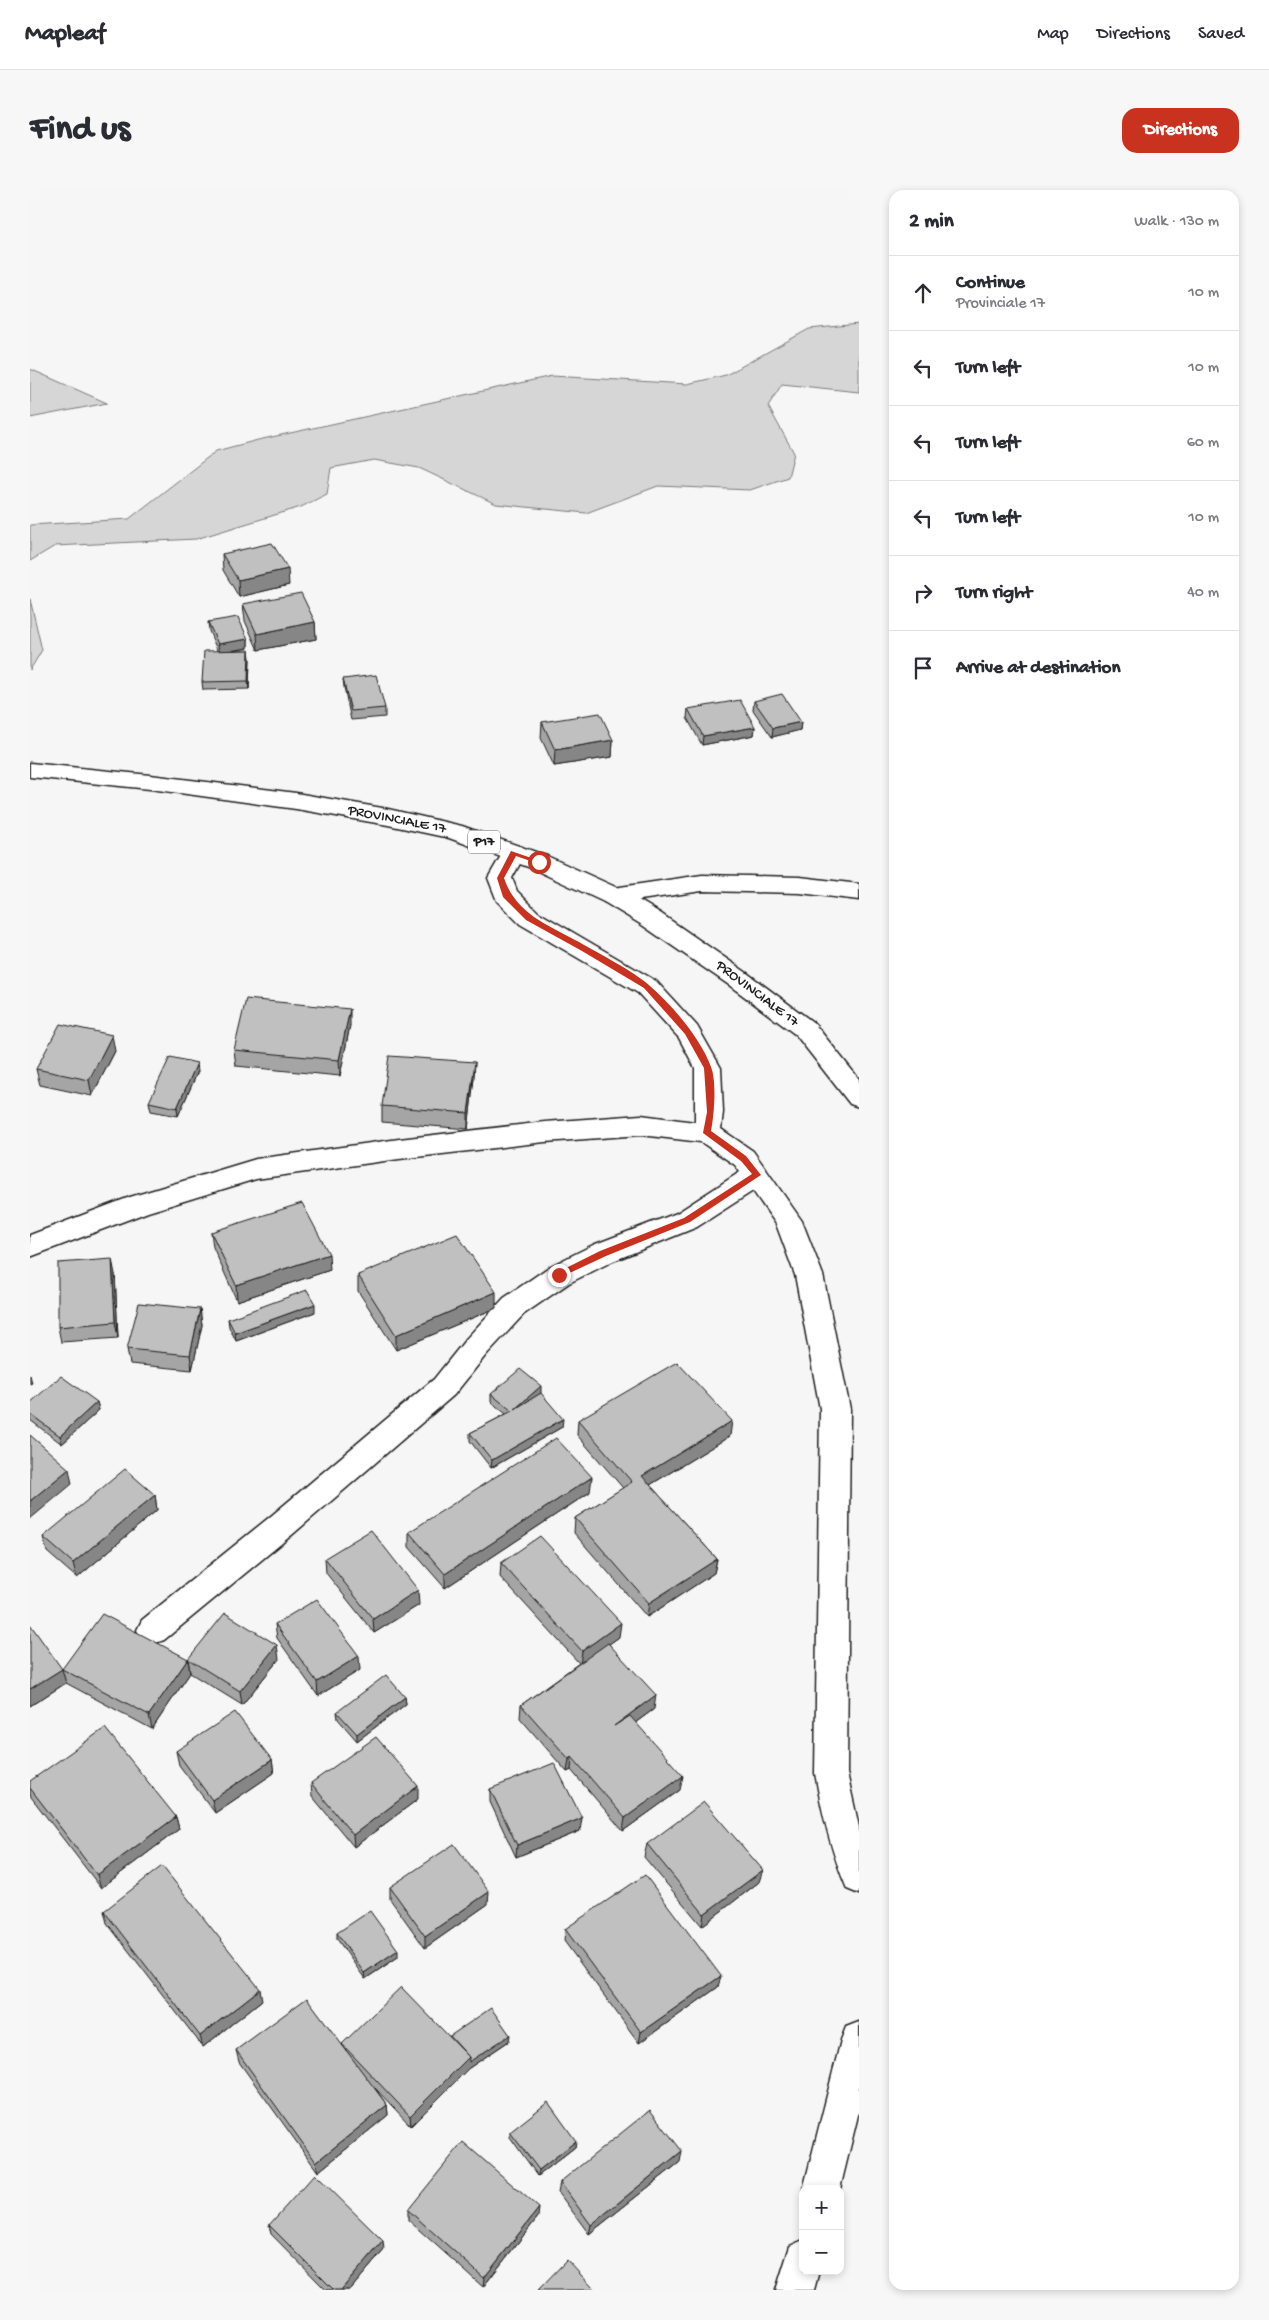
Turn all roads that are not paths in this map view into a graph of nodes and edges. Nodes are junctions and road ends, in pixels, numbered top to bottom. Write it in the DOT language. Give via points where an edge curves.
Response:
graph roads {
  1 [pos="30,770"];
  2 [pos="514,853"];
  3 [pos="859,892"];
  4 [pos="614,896"];
  5 [pos="859,1097"];
  6 [pos="707,1133"];
  7 [pos="758,1175"];
  8 [pos="30,1246"];
  9 [pos="153,1630"];
  10 [pos="859,1878"];
  11 [pos="859,2040"];
  12 [pos="822,2185"];
  13 [pos="799,2274"];
  14 [pos="795,2290"];
  1 -- 2 [label="street, PROVINCIALE 17 / P17" via="296,801 454,831"];
  2 -- 4 [label="street, PROVINCIALE 17 / P17"];
  2 -- 6 [label="street" via="500,878 506,895 529,918 647,987 688,1032 708,1068 710,1112"];
  3 -- 4 [label="street" via="800,885 702,883"];
  4 -- 5 [label="street, PROVINCIALE 17 / P17" via="738,979 805,1030"];
  6 -- 7 [label="street" via="744,1158"];
  6 -- 8 [label="street" via="640,1125 545,1132 256,1170 140,1204"];
  7 -- 9 [label="street" via="687,1220 603,1253 559,1275 514,1306 444,1386"];
  7 -- 10 [label="street" via="788,1221 809,1275 836,1410 831,1773 841,1823"];
  11 -- 12 [label="street"];
  13 -- 14 [label="street"];
}
